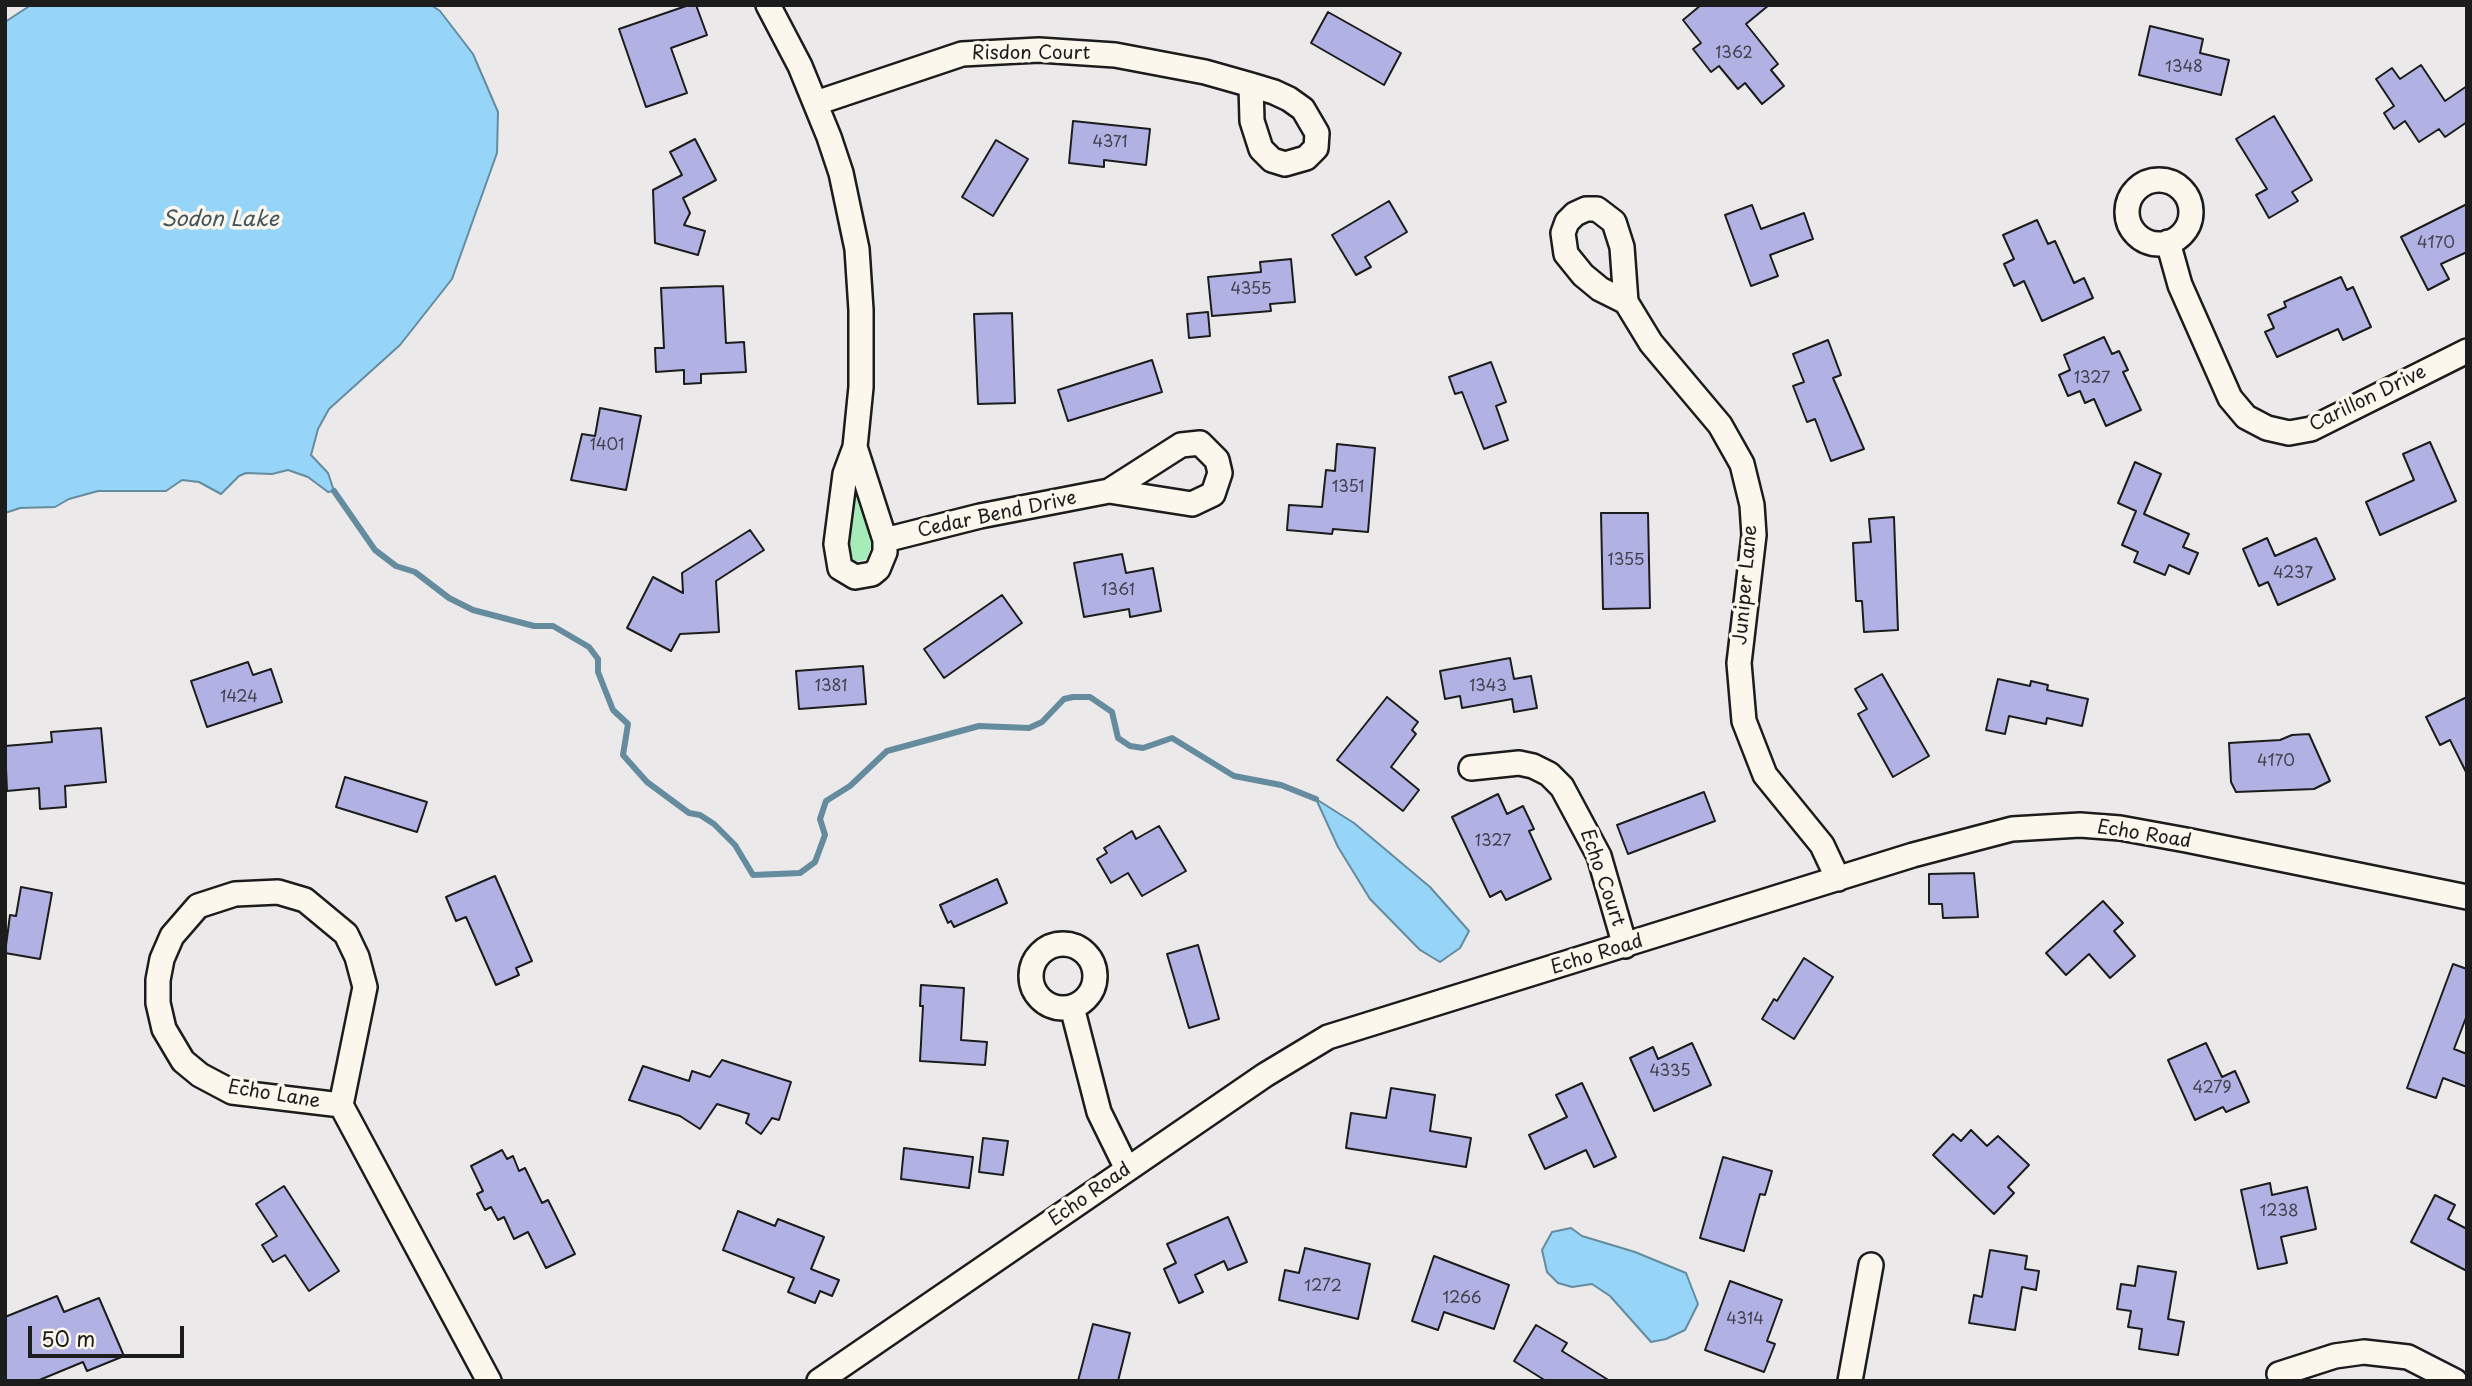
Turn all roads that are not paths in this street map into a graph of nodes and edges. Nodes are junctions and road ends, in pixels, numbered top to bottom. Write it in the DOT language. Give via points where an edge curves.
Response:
graph roads {
  1 [pos="768,5"];
  2 [pos="1251,85"];
  3 [pos="816,103"];
  4 [pos="2168,242"];
  5 [pos="1626,302"];
  6 [pos="2467,351"];
  7 [pos="855,447"];
  8 [pos="1109,492"];
  9 [pos="885,540"];
  10 [pos="1471,768"];
  11 [pos="1838,879"];
  12 [pos="2467,897"];
  13 [pos="1625,946"];
  14 [pos="1072,1007"];
  15 [pos="341,1105"];
  16 [pos="1127,1169"];
  17 [pos="1871,1265"];
  18 [pos="2278,1374"];
  19 [pos="489,1381"];
  20 [pos="819,1381"];
  21 [pos="1850,1381"];
  22 [pos="2455,1381"];
  1 -- 3 [label="street"];
  2 -- 3 [label="street, Risdon Court" via="1115,55 985,51 925,65"];
  3 -- 7 [label="street" via="841,173 857,249 862,353"];
  4 -- 6 [label="street, Carillon Drive" via="2180,285 2230,398 2246,417 2267,428 2289,433 2311,429"];
  5 -- 11 [label="street, Juniper Lane" via="1651,343 1720,425 1742,464 1754,527 1740,663 1744,721 1765,775 1822,845"];
  7 -- 9 [label="street"];
  7 -- 9 [label="street" via="839,514 836,544 841,568 855,578 872,574 882,562"];
  8 -- 9 [label="street, Cedar Bend Drive" via="980,516"];
  10 -- 13 [label="street, Echo Court" via="1502,763 1533,766 1562,787 1599,856"];
  11 -- 12 [label="street, Echo Road" via="1987,834 2031,826 2080,825 2186,840"];
  11 -- 13 [label="street, Echo Road"];
  13 -- 16 [label="street, Echo Road" via="1328,1037"];
  14 -- 16 [label="street" via="1099,1112"];
  15 -- 15 [label="street, Echo Lane" via="365,987 346,934 304,900 278,892 235,894 198,906 172,936 158,980 164,1029 183,1061 232,1092"];
  15 -- 19 [label="street, Echo Lane"];
  16 -- 20 [label="street, Echo Road"];
  17 -- 21 [label="street"];
  18 -- 22 [label="street" via="2364,1352 2408,1357"];
}
